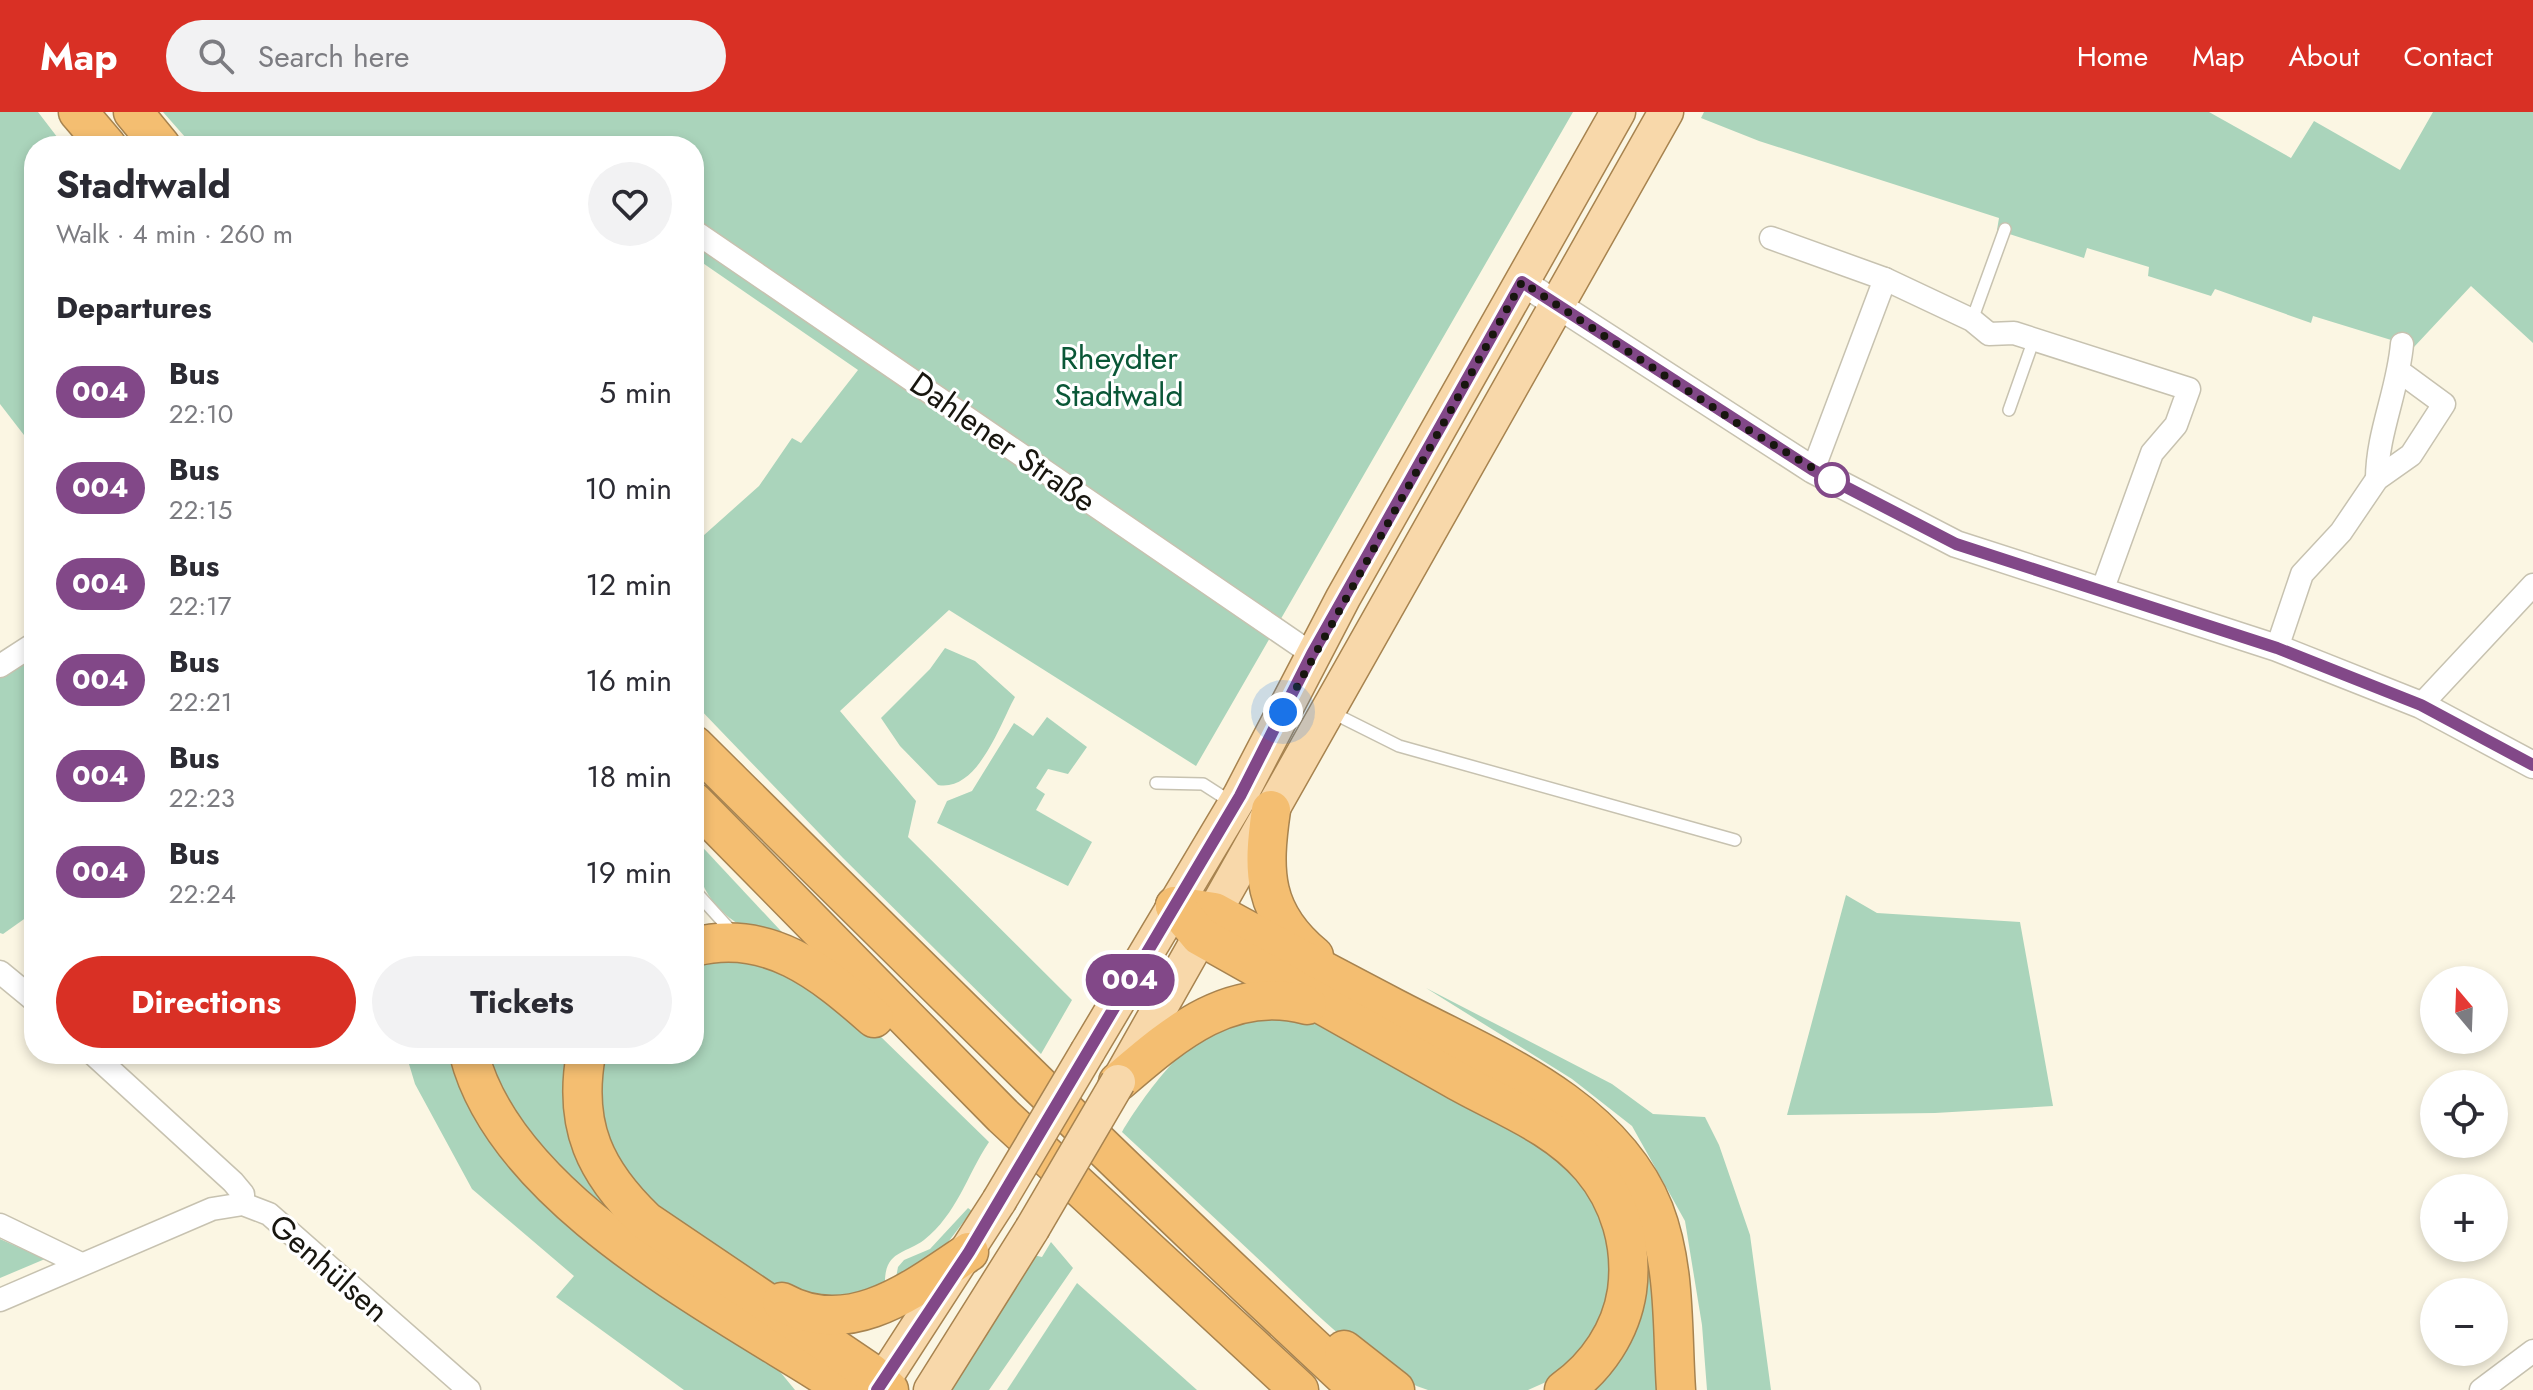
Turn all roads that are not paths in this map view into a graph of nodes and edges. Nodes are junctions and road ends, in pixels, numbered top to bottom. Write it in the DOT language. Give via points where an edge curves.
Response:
graph roads {
  1 [pos="78,112"];
  2 [pos="133,112"];
  3 [pos="1618,112"];
  4 [pos="1666,112"];
  5 [pos="98,136"];
  6 [pos="153,136"];
  7 [pos="2005,229"];
  8 [pos="704,238"];
  9 [pos="1771,238"];
  10 [pos="1885,279"];
  11 [pos="1522,282"];
  12 [pos="1558,302"];
  13 [pos="1972,320"];
  14 [pos="2034,339"];
  15 [pos="2402,344"];
  16 [pos="2399,371"];
  17 [pos="2009,410"];
  18 [pos="1813,470"];
  19 [pos="2377,479"];
  20 [pos="2533,585"];
  21 [pos="2102,591"];
  22 [pos="2277,648"];
  23 [pos="24,650"];
  24 [pos="1312,654"];
  25 [pos="0,666"];
  26 [pos="2421,705"];
  27 [pos="1327,710"];
  28 [pos="704,755"];
  29 [pos="2533,765"];
  30 [pos="1156,783"];
  31 [pos="1253,807"];
  32 [pos="704,812"];
  33 [pos="1731,836"];
  34 [pos="704,901"];
  35 [pos="1175,906"];
  36 [pos="1207,924"];
  37 [pos="741,942"];
  38 [pos="704,946"];
  39 [pos="0,972"];
  40 [pos="24,992"];
  41 [pos="1344,999"];
  42 [pos="104,1064"];
  43 [pos="473,1064"];
  44 [pos="585,1064"];
  45 [pos="1118,1082"];
  46 [pos="1003,1116"];
  47 [pos="243,1204"];
  48 [pos="1171,1216"];
  49 [pos="0,1225"];
  50 [pos="679,1244"];
  51 [pos="969,1252"];
  52 [pos="81,1264"];
  53 [pos="0,1300"];
  54 [pos="720,1309"];
  55 [pos="2533,1351"];
  56 [pos="873,1387"];
  57 [pos="469,1390"];
  58 [pos="806,1390"];
  59 [pos="931,1390"];
  60 [pos="1299,1390"];
  61 [pos="1359,1390"];
  62 [pos="1395,1390"];
  63 [pos="1564,1390"];
  64 [pos="1676,1390"];
  65 [pos="2481,1390"];
  1 -- 5 [label="highway"];
  2 -- 6 [label="highway"];
  3 -- 11 [label="main road"];
  4 -- 12 [label="main road"];
  7 -- 13 [label="lane"];
  8 -- 24 [label="street, Dahlener Straße"];
  9 -- 10 [label="street"];
  10 -- 13 [label="street"];
  10 -- 18 [label="street"];
  11 -- 12 [label="street"];
  11 -- 24 [label="main road"];
  12 -- 18 [label="street"];
  12 -- 27 [label="main road"];
  13 -- 14 [label="street" via="1989,334"];
  14 -- 17 [label="lane"];
  14 -- 21 [label="street" via="2189,389 2176,425 2152,453"];
  15 -- 16 [label="street"];
  16 -- 19 [label="street" via="2377,448"];
  16 -- 19 [label="street" via="2444,404 2411,455"];
  18 -- 21 [label="street" via="1956,544"];
  19 -- 22 [label="street" via="2341,532 2302,574"];
  20 -- 26 [label="street"];
  21 -- 22 [label="street"];
  22 -- 26 [label="street"];
  23 -- 25 [label="street"];
  24 -- 31 [label="main road"];
  26 -- 29 [label="street"];
  27 -- 31 [label="main road"];
  27 -- 33 [label="lane" via="1399,746"];
  28 -- 48 [label="highway"];
  30 -- 31 [label="lane" via="1203,784"];
  31 -- 35 [label="main road"];
  31 -- 36 [label="main road"];
  31 -- 41 [label="highway" via="1274,904"];
  32 -- 46 [label="highway"];
  34 -- 37 [label="lane"];
  35 -- 36 [label="highway"];
  35 -- 51 [label="main road, bridge"];
  36 -- 41 [label="highway"];
  36 -- 45 [label="main road"];
  37 -- 38 [label="highway"];
  37 -- 46 [label="highway" via="784,952 825,975 923,1061"];
  39 -- 40 [label="street"];
  41 -- 45 [label="highway" via="1233,1004 1184,1028"];
  41 -- 63 [label="highway" via="1549,1130 1603,1182 1627,1242 1625,1303 1597,1360"];
  41 -- 64 [label="highway" via="1500,1063 1569,1106 1617,1147 1641,1182 1662,1234"];
  42 -- 47 [label="street" via="233,1182 243,1194"];
  43 -- 54 [label="highway" via="501,1128 532,1166 607,1234"];
  44 -- 50 [label="highway" via="583,1121 600,1165 631,1206"];
  45 -- 59 [label="main road, bridge"];
  46 -- 60 [label="highway"];
  47 -- 52 [label="street, Genhülsen" via="212,1209"];
  47 -- 57 [label="street, Genhülsen" via="269,1214"];
  48 -- 61 [label="highway"];
  48 -- 62 [label="highway" via="1285,1295"];
  49 -- 52 [label="street"];
  50 -- 51 [label="highway" via="788,1305 834,1316 889,1302"];
  50 -- 56 [label="highway"];
  51 -- 56 [label="main road"];
  52 -- 53 [label="street, Genhülsen"];
  54 -- 56 [label="highway"];
  54 -- 58 [label="highway" via="775,1354"];
  55 -- 65 [label="street"];
}
